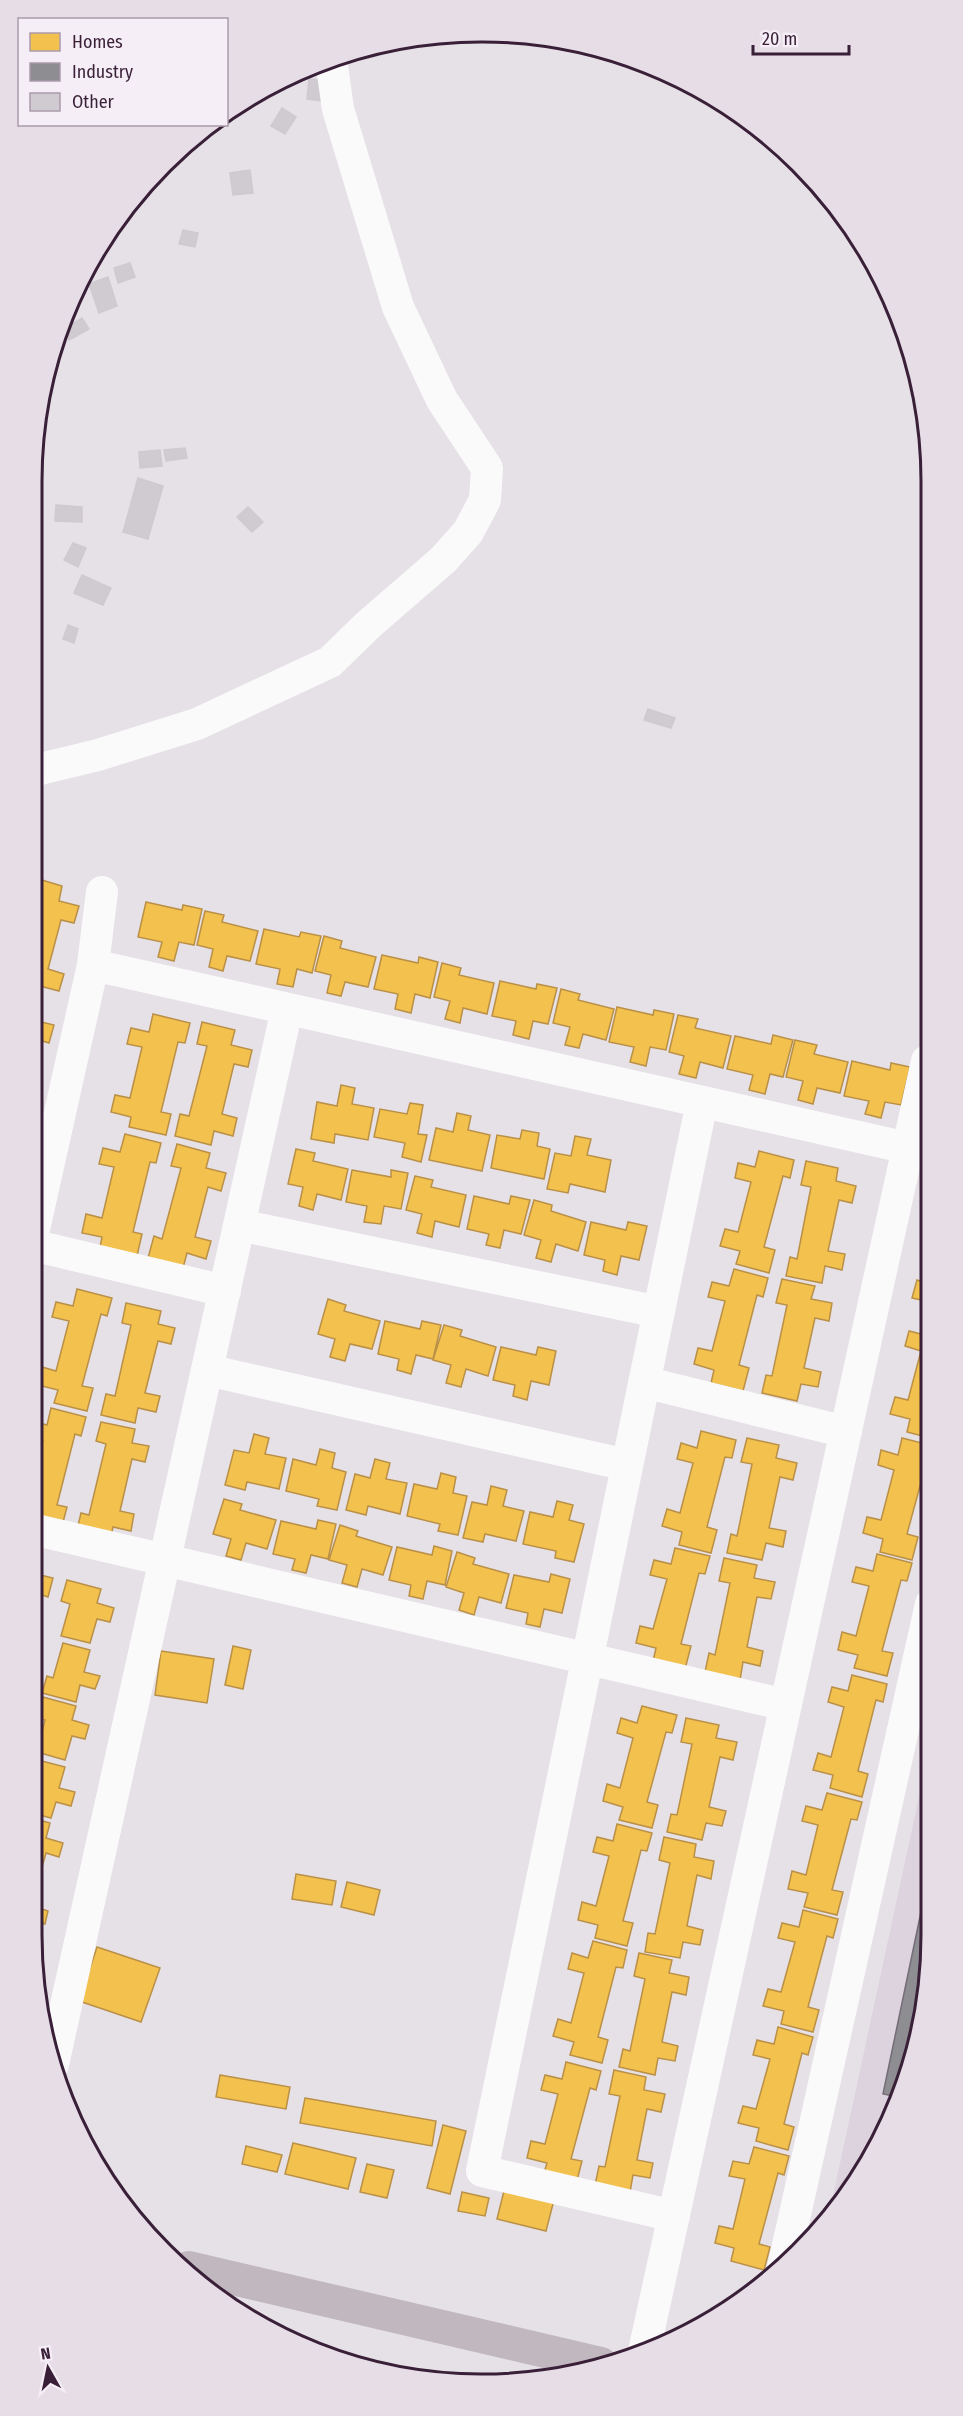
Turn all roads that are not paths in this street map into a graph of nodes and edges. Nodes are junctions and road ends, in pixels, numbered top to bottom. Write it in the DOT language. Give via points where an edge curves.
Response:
graph roads {
  1 [pos="332,68"];
  2 [pos="42,769"];
  3 [pos="102,892"];
  4 [pos="93,965"];
  5 [pos="287,1009"];
  6 [pos="921,1088"];
  7 [pos="702,1102"];
  8 [pos="908,1148"];
  9 [pos="42,1193"];
  10 [pos="239,1225"];
  11 [pos="42,1247"];
  12 [pos="225,1291"];
  13 [pos="659,1311"];
  14 [pos="207,1370"];
  15 [pos="644,1382"];
  16 [pos="846,1432"];
  17 [pos="627,1465"];
  18 [pos="42,1531"];
  19 [pos="165,1560"];
  20 [pos="921,1649"];
  21 [pos="587,1659"];
  22 [pos="786,1705"];
  23 [pos="57,2047"];
  24 [pos="674,2216"];
  25 [pos="787,2250"];
  26 [pos="198,2270"];
  27 [pos="646,2342"];
  28 [pos="588,2361"];
  1 -- 2 [label="street" via="338,109 398,307 442,400 487,468 485,500 468,532 443,560 330,662 197,724"];
  3 -- 4 [label="street"];
  4 -- 5 [label="street"];
  4 -- 9 [label="street"];
  5 -- 7 [label="street"];
  5 -- 10 [label="street"];
  6 -- 8 [label="street"];
  7 -- 8 [label="street"];
  7 -- 13 [label="street"];
  8 -- 16 [label="street"];
  10 -- 12 [label="street"];
  10 -- 13 [label="street"];
  11 -- 12 [label="street"];
  12 -- 14 [label="street"];
  13 -- 15 [label="street"];
  14 -- 17 [label="street"];
  14 -- 19 [label="street"];
  15 -- 16 [label="street"];
  15 -- 17 [label="street"];
  16 -- 22 [label="street"];
  17 -- 21 [label="street"];
  18 -- 19 [label="street"];
  19 -- 21 [label="street"];
  19 -- 23 [label="street"];
  20 -- 25 [label="street"];
  21 -- 22 [label="street"];
  21 -- 24 [label="street" via="482,2171"];
  22 -- 24 [label="street"];
  24 -- 27 [label="street"];
  26 -- 28 [label="highway"];
}
